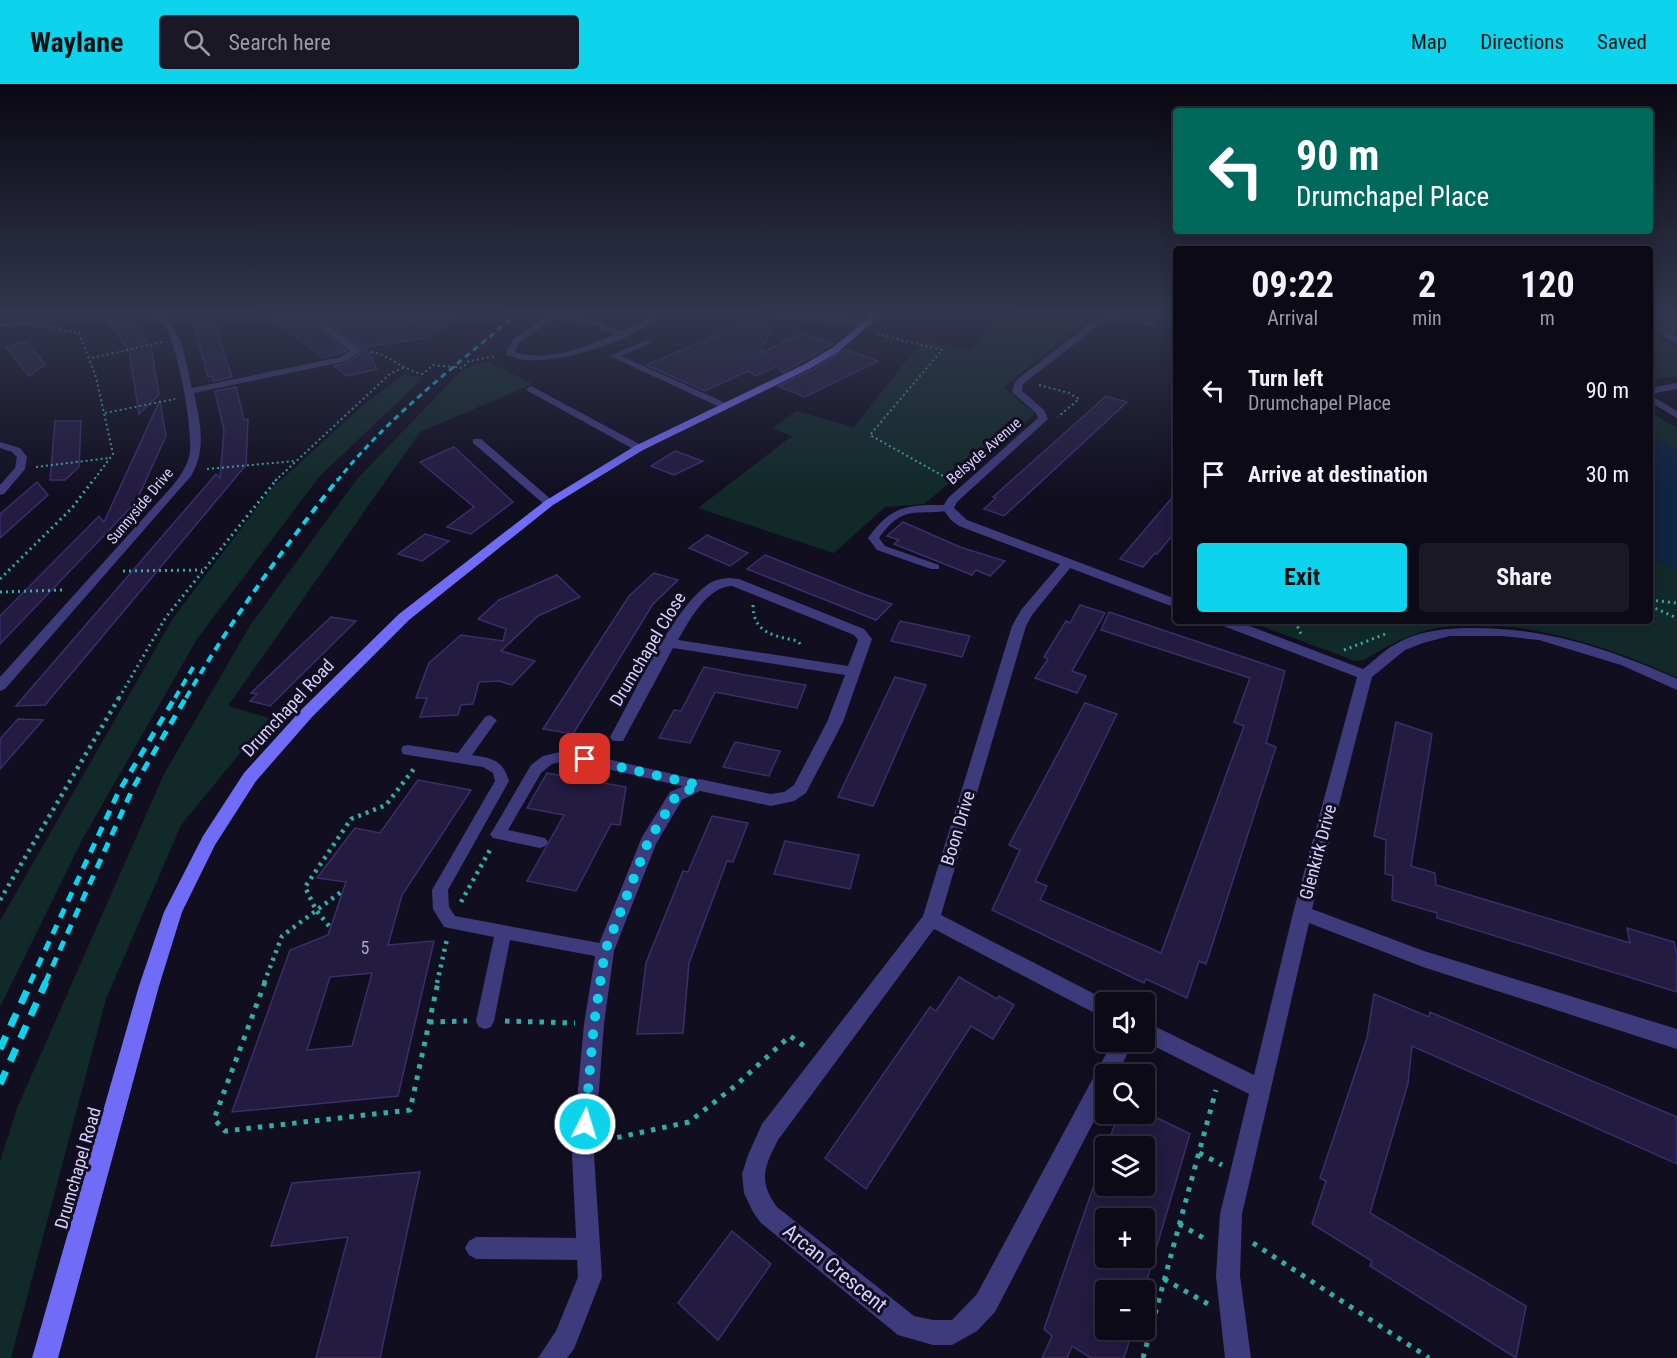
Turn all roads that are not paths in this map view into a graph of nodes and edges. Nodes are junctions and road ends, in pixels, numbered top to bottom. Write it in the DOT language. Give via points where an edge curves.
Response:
graph roads {
  1 [pos="183,374"];
  2 [pos="275,374"];
  3 [pos="655,374"];
  4 [pos="790,374"];
  5 [pos="1028,374"];
  6 [pos="1677,386"];
  7 [pos="531,389"];
  8 [pos="1653,390"];
  9 [pos="188,394"];
  10 [pos="1653,400"];
  11 [pos="725,406"];
  12 [pos="1677,415"];
  13 [pos="477,441"];
  14 [pos="0,445"];
  15 [pos="639,448"];
  16 [pos="0,492"];
  17 [pos="549,504"];
  18 [pos="948,508"];
  19 [pos="1068,563"];
  20 [pos="935,567"];
  21 [pos="1173,603"];
  22 [pos="1231,624"];
  23 [pos="670,643"];
  24 [pos="853,672"];
  25 [pos="1365,675"];
  26 [pos="1677,685"];
  27 [pos="0,686"];
  28 [pos="490,720"];
  29 [pos="618,736"];
  30 [pos="408,750"];
  31 [pos="462,758"];
  32 [pos="699,785"];
  33 [pos="540,842"];
  34 [pos="1302,913"];
  35 [pos="931,919"];
  36 [pos="504,931"];
  37 [pos="605,951"];
  38 [pos="1095,1004"];
  39 [pos="484,1021"];
  40 [pos="1155,1036"];
  41 [pos="1677,1039"];
  42 [pos="1262,1090"];
  43 [pos="1095,1096"];
  44 [pos="476,1248"];
  45 [pos="588,1249"];
  46 [pos="45,1358"];
  47 [pos="552,1358"];
  48 [pos="1238,1358"];
  1 -- 9 [label="street, Sunnyside Drive"];
  2 -- 9 [label="street"];
  3 -- 11 [label="lane"];
  4 -- 11 [label="street, Drumchapel Road"];
  5 -- 18 [label="street, Belsyde Avenue" via="1016,387 1017,392 1044,418 1041,423 965,488"];
  6 -- 8 [label="street"];
  7 -- 15 [label="street"];
  9 -- 27 [label="street, Sunnyside Drive" via="197,445 179,485"];
  10 -- 12 [label="street"];
  11 -- 15 [label="street, Drumchapel Road"];
  13 -- 17 [label="street"];
  14 -- 16 [label="street" via="16,450 22,457 20,469"];
  15 -- 17 [label="street, Drumchapel Road"];
  17 -- 46 [label="street, Drumchapel Road" via="404,617 307,713 250,777 209,841 173,912 153,975"];
  18 -- 19 [label="street, Belsyde Avenue" via="963,523"];
  18 -- 20 [label="lane" via="894,513 885,519 873,538 881,548"];
  19 -- 21 [label="street, Belsyde Avenue"];
  19 -- 35 [label="street, Boon Drive" via="1019,626"];
  22 -- 25 [label="street"];
  23 -- 24 [label="street"];
  23 -- 24 [label="street, Drumchapel Close" via="713,586 734,582 859,632 865,639"];
  23 -- 29 [label="street, Drumchapel Close"];
  24 -- 32 [label="street, Drumchapel Close" via="835,722 800,789 788,797 771,800"];
  25 -- 26 [label="street" via="1400,647 1419,639 1450,633 1502,632 1579,646"];
  25 -- 34 [label="street, Glenkirk Drive"];
  28 -- 31 [label="lane"];
  30 -- 31 [label="lane"];
  31 -- 36 [label="lane" via="486,762 500,770 502,781 440,890 441,909 450,922"];
  32 -- 33 [label="lane" via="568,755 548,760 536,769 498,834"];
  32 -- 37 [label="street" via="676,796 648,842"];
  34 -- 41 [label="street" via="1423,959"];
  34 -- 42 [label="street, Glenkirk Drive"];
  35 -- 38 [label="street"];
  35 -- 43 [label="street, Arcan Crescent" via="770,1132 751,1181 757,1200 769,1215 907,1326 928,1333 950,1334 970,1325 986,1303"];
  36 -- 37 [label="lane"];
  36 -- 39 [label="lane"];
  37 -- 45 [label="street" via="583,1145"];
  40 -- 42 [label="street"];
  42 -- 48 [label="street, Glenkirk Drive" via="1230,1228 1228,1276"];
  44 -- 45 [label="lane"];
  45 -- 47 [label="street" via="590,1277 565,1340"];
}
